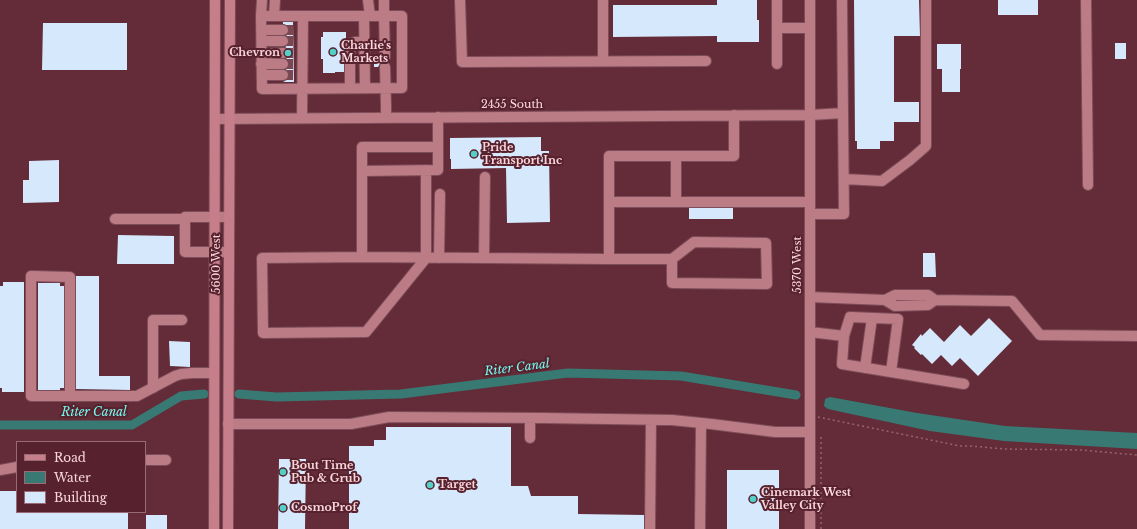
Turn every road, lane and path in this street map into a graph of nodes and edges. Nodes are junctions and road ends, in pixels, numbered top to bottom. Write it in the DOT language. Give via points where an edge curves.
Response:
graph roads {
  1 [pos="215,0"];
  2 [pos="230,0"];
  3 [pos="262,0"];
  4 [pos="275,0"];
  5 [pos="368,0"];
  6 [pos="384,0"];
  7 [pos="460,0"];
  8 [pos="603,0"];
  9 [pos="778,0"];
  10 [pos="810,0"];
  11 [pos="842,0"];
  12 [pos="926,0"];
  13 [pos="1086,0"];
  14 [pos="261,16"];
  15 [pos="274,16"];
  16 [pos="303,16"];
  17 [pos="367,16"];
  18 [pos="384,16"];
  19 [pos="777,28"];
  20 [pos="810,28"];
  21 [pos="262,30"];
  22 [pos="283,30"];
  23 [pos="262,41"];
  24 [pos="283,41"];
  25 [pos="365,42"];
  26 [pos="283,53"];
  27 [pos="261,59"];
  28 [pos="603,61"];
  29 [pos="706,61"];
  30 [pos="283,64"];
  31 [pos="777,64"];
  32 [pos="262,75"];
  33 [pos="283,75"];
  34 [pos="350,88"];
  35 [pos="365,88"];
  36 [pos="385,88"];
  37 [pos="303,89"];
  38 [pos="843,113"];
  39 [pos="734,115"];
  40 [pos="810,115"];
  41 [pos="438,117"];
  42 [pos="302,118"];
  43 [pos="386,118"];
  44 [pos="215,119"];
  45 [pos="230,119"];
  46 [pos="438,147"];
  47 [pos="676,156"];
  48 [pos="426,170"];
  49 [pos="362,171"];
  50 [pos="485,177"];
  51 [pos="844,179"];
  52 [pos="1088,185"];
  53 [pos="440,194"];
  54 [pos="609,202"];
  55 [pos="676,202"];
  56 [pos="810,202"];
  57 [pos="810,214"];
  58 [pos="215,217"];
  59 [pos="229,217"];
  60 [pos="115,219"];
  61 [pos="185,219"];
  62 [pos="215,252"];
  63 [pos="229,252"];
  64 [pos="362,257"];
  65 [pos="426,258"];
  66 [pos="440,258"];
  67 [pos="484,258"];
  68 [pos="609,259"];
  69 [pos="672,259"];
  70 [pos="810,297"];
  71 [pos="872,318"];
  72 [pos="182,320"];
  73 [pos="810,332"];
  74 [pos="844,336"];
  75 [pos="1137,336"];
  76 [pos="866,368"];
  77 [pos="891,372"];
  78 [pos="214,373"];
  79 [pos="964,384"];
  80 [pos="153,388"];
  81 [pos="70,396"];
  82 [pos="810,415"];
  83 [pos="530,418"];
  84 [pos="651,420"];
  85 [pos="701,423"];
  86 [pos="228,424"];
  87 [pos="810,432"];
  88 [pos="821,434"];
  89 [pos="530,438"];
  90 [pos="1137,455"];
  91 [pos="146,460"];
  92 [pos="166,460"];
  93 [pos="16,467"];
  94 [pos="0,470"];
  95 [pos="214,529"];
  96 [pos="228,529"];
  97 [pos="650,529"];
  98 [pos="700,529"];
  99 [pos="810,529"];
  100 [pos="821,529"];
  1 -- 44 [label="main road, 5600 West"];
  2 -- 45 [label="main road, 5600 West"];
  3 -- 14 [label="street"];
  4 -- 15 [label="street"];
  5 -- 17 [label="street"];
  6 -- 18 [label="street"];
  7 -- 28 [label="street" via="462,62"];
  8 -- 28 [label="street"];
  9 -- 19 [label="street"];
  10 -- 20 [label="street, 5370 West"];
  11 -- 38 [label="street"];
  12 -- 51 [label="street" via="926,146 882,181"];
  13 -- 52 [label="street"];
  14 -- 15 [label="street"];
  14 -- 21 [label="street"];
  15 -- 16 [label="street"];
  16 -- 17 [label="street"];
  16 -- 37 [label="street" via="298,30 298,75"];
  17 -- 18 [label="street"];
  17 -- 25 [label="street"];
  18 -- 36 [label="street"];
  18 -- 36 [label="street" via="402,16 402,88"];
  19 -- 20 [label="street"];
  19 -- 31 [label="street"];
  20 -- 40 [label="street, 5370 West"];
  21 -- 22 [label="street"];
  21 -- 23 [label="street"];
  23 -- 24 [label="street"];
  23 -- 27 [label="street"];
  25 -- 34 [label="street" via="352,42 350,45"];
  25 -- 35 [label="street"];
  26 -- 27 [label="street"];
  27 -- 30 [label="street"];
  27 -- 32 [label="street"];
  28 -- 29 [label="street"];
  32 -- 33 [label="street"];
  32 -- 37 [label="street" via="262,89"];
  34 -- 35 [label="street"];
  34 -- 37 [label="street"];
  35 -- 36 [label="street"];
  36 -- 43 [label="street"];
  37 -- 42 [label="street"];
  38 -- 40 [label="street, 2455 South"];
  38 -- 51 [label="street"];
  39 -- 40 [label="street, 2455 South"];
  39 -- 41 [label="street, 2455 South"];
  39 -- 47 [label="street" via="734,156"];
  40 -- 56 [label="street, 5370 West"];
  41 -- 43 [label="street, 2455 South"];
  41 -- 46 [label="street"];
  42 -- 43 [label="street, 2455 South"];
  42 -- 45 [label="street, 2455 South"];
  44 -- 45 [label="street, 2455 South"];
  44 -- 58 [label="main road, 5600 West"];
  45 -- 59 [label="main road, 5600 West"];
  46 -- 48 [label="street" via="438,170"];
  46 -- 49 [label="street" via="362,147"];
  47 -- 54 [label="street" via="609,156"];
  47 -- 55 [label="street"];
  48 -- 49 [label="street"];
  48 -- 65 [label="street"];
  49 -- 64 [label="street"];
  50 -- 67 [label="street"];
  51 -- 57 [label="street" via="844,214"];
  53 -- 66 [label="street"];
  54 -- 55 [label="street"];
  54 -- 68 [label="street"];
  55 -- 56 [label="street"];
  56 -- 57 [label="street, 5370 West"];
  57 -- 70 [label="street, 5370 West"];
  58 -- 59 [label="street"];
  58 -- 61 [label="street"];
  58 -- 62 [label="main road, 5600 West"];
  59 -- 63 [label="main road, 5600 West"];
  60 -- 61 [label="street"];
  61 -- 62 [label="street" via="185,252"];
  62 -- 63 [label="street"];
  62 -- 78 [label="main road, 5600 West"];
  63 -- 86 [label="main road, 5600 West"];
  64 -- 65 [label="street"];
  64 -- 65 [label="street" via="262,258 263,333 366,332"];
  65 -- 66 [label="street"];
  66 -- 67 [label="street"];
  67 -- 68 [label="street"];
  68 -- 69 [label="street"];
  69 -- 69 [label="street" via="672,283 767,284 766,243 694,242"];
  70 -- 73 [label="street, 5370 West"];
  70 -- 75 [label="street" via="886,300 895,306 928,305 935,300 1012,301 1040,335"];
  71 -- 74 [label="street" via="850,316"];
  71 -- 76 [label="street"];
  71 -- 77 [label="street" via="898,319"];
  72 -- 80 [label="street" via="153,320"];
  73 -- 74 [label="street"];
  73 -- 82 [label="street, 5370 West"];
  74 -- 76 [label="street" via="842,364"];
  76 -- 77 [label="street"];
  77 -- 79 [label="street"];
  78 -- 80 [label="street" via="181,374"];
  78 -- 95 [label="main road, 5600 West"];
  80 -- 81 [label="street" via="137,396"];
  81 -- 81 [label="street" via="31,396 31,276 70,277"];
  82 -- 87 [label="street, 5370 West"];
  82 -- 90 [label="path" via="960,446 1081,450"];
  83 -- 84 [label="street"];
  83 -- 86 [label="street" via="389,417 351,424"];
  83 -- 89 [label="street"];
  84 -- 85 [label="street"];
  84 -- 97 [label="street"];
  85 -- 87 [label="street" via="775,432"];
  85 -- 98 [label="street"];
  86 -- 96 [label="main road, 5600 West"];
  87 -- 99 [label="street, 5370 West"];
  88 -- 100 [label="path"];
  91 -- 92 [label="street"];
  93 -- 94 [label="street"];
}
